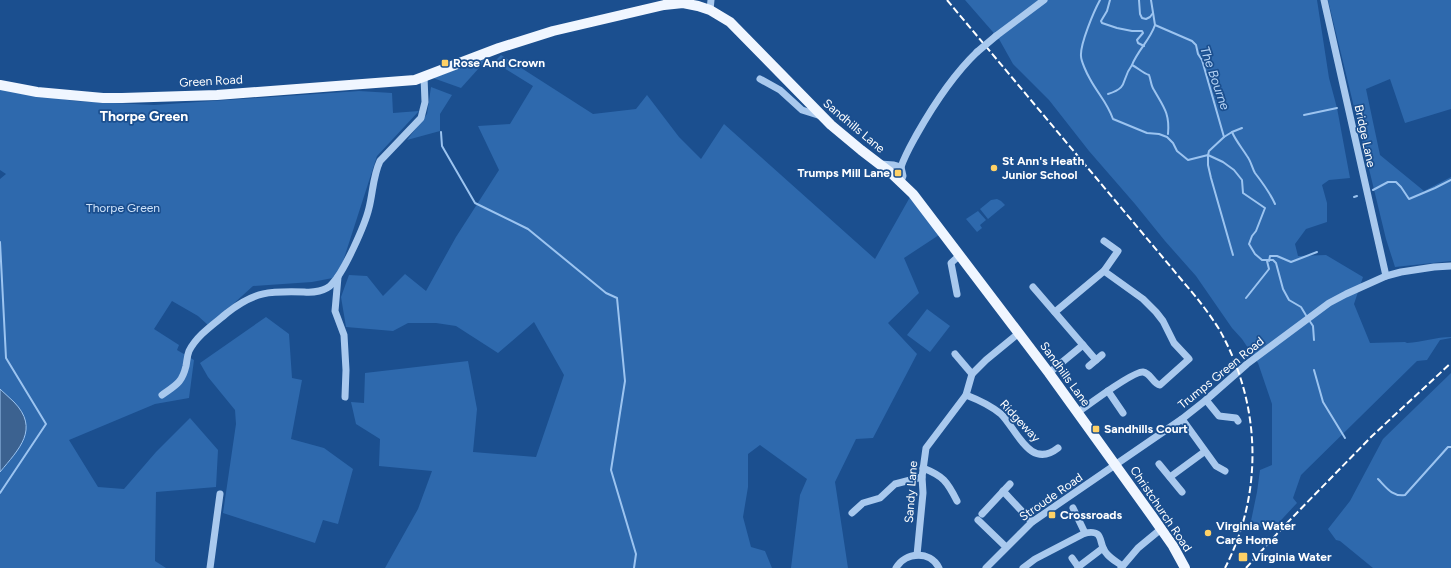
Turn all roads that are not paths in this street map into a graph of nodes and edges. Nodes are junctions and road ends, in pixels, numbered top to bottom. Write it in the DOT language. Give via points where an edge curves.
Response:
graph roads {
  1 [pos="1044,0"];
  2 [pos="1324,0"];
  3 [pos="711,5"];
  4 [pos="499,48"];
  5 [pos="424,77"];
  6 [pos="760,79"];
  7 [pos="0,85"];
  8 [pos="821,116"];
  9 [pos="880,164"];
  10 [pos="901,167"];
  11 [pos="901,181"];
  12 [pos="1104,241"];
  13 [pos="960,255"];
  14 [pos="1451,266"];
  15 [pos="1104,271"];
  16 [pos="1386,276"];
  17 [pos="338,277"];
  18 [pos="1033,287"];
  19 [pos="957,294"];
  20 [pos="1055,312"];
  21 [pos="1019,333"];
  22 [pos="1083,346"];
  23 [pos="955,354"];
  24 [pos="1102,355"];
  25 [pos="1096,360"];
  26 [pos="1090,366"];
  27 [pos="1049,373"];
  28 [pos="972,374"];
  29 [pos="1160,385"];
  30 [pos="1154,390"];
  31 [pos="1108,391"];
  32 [pos="162,395"];
  33 [pos="966,395"];
  34 [pos="344,397"];
  35 [pos="1206,400"];
  36 [pos="1077,413"];
  37 [pos="1123,413"];
  38 [pos="1182,419"];
  39 [pos="1238,421"];
  40 [pos="1058,448"];
  41 [pos="1204,452"];
  42 [pos="1159,464"];
  43 [pos="1116,466"];
  44 [pos="923,468"];
  45 [pos="1225,472"];
  46 [pos="922,477"];
  47 [pos="1170,478"];
  48 [pos="1010,484"];
  49 [pos="1003,492"];
  50 [pos="1182,492"];
  51 [pos="220,494"];
  52 [pos="957,500"];
  53 [pos="1073,508"];
  54 [pos="852,513"];
  55 [pos="1032,522"];
  56 [pos="1161,528"];
  57 [pos="1085,533"];
  58 [pos="1006,547"];
  59 [pos="1104,548"];
  60 [pos="917,555"];
  61 [pos="1072,558"];
  62 [pos="1079,567"];
  63 [pos="1121,567"];
  64 [pos="210,568"];
  65 [pos="896,568"];
  66 [pos="939,568"];
  67 [pos="986,568"];
  68 [pos="1023,568"];
  69 [pos="1185,568"];
  1 -- 10 [label="street, bridge" via="976,52 961,67 928,113"];
  2 -- 16 [label="street, Bridge Lane"];
  3 -- 4 [label="main road, Sandhills Lane" via="664,5 553,31"];
  3 -- 8 [label="main road, Sandhills Lane"];
  4 -- 5 [label="main road, Green Road"];
  5 -- 7 [label="main road, Green Road" via="414,80 217,95 130,98 43,93"];
  5 -- 17 [label="street" via="425,102 421,118 380,161 368,209 355,245"];
  6 -- 8 [label="street" via="780,90 802,110"];
  8 -- 9 [label="main road, Sandhills Lane"];
  9 -- 10 [label="street"];
  9 -- 11 [label="main road, Sandhills Lane"];
  10 -- 11 [label="street"];
  11 -- 13 [label="main road, Sandhills Lane"];
  12 -- 15 [label="street" via="1118,251"];
  13 -- 19 [label="street" via="952,263"];
  13 -- 21 [label="main road, Sandhills Lane"];
  14 -- 16 [label="street"];
  15 -- 20 [label="street"];
  15 -- 29 [label="street" via="1133,291 1151,308 1163,321 1174,343 1189,357 1188,361"];
  16 -- 35 [label="street, Trumps Green Road" via="1337,298 1247,364"];
  17 -- 32 [label="street" via="332,285 317,291 263,293 238,304 202,333 189,351 180,382"];
  17 -- 34 [label="street" via="335,311 344,335"];
  18 -- 20 [label="street"];
  20 -- 22 [label="street"];
  21 -- 27 [label="main road, Sandhills Lane"];
  21 -- 28 [label="street, Sandy Lane"];
  22 -- 25 [label="street"];
  22 -- 27 [label="street"];
  23 -- 28 [label="street"];
  24 -- 25 [label="street"];
  25 -- 26 [label="street"];
  27 -- 36 [label="main road, Sandhills Lane"];
  28 -- 33 [label="street, Sandy Lane"];
  29 -- 30 [label="street"];
  29 -- 31 [label="street" via="1148,374 1140,372"];
  31 -- 36 [label="street"];
  31 -- 37 [label="street"];
  33 -- 40 [label="street, Ridgeway" via="994,408 1009,423 1027,448 1040,454 1048,454"];
  33 -- 44 [label="street, Sandy Lane" via="926,448"];
  35 -- 38 [label="street, Trumps Green Road"];
  35 -- 39 [label="street" via="1219,416 1236,418"];
  36 -- 43 [label="main road, Sandhills Lane"];
  38 -- 41 [label="street"];
  38 -- 43 [label="street, Trumps Green Road"];
  41 -- 45 [label="street"];
  41 -- 47 [label="street"];
  42 -- 47 [label="street"];
  43 -- 55 [label="street, Stroude Road"];
  43 -- 56 [label="main road, Christchurch Road"];
  44 -- 46 [label="street, Sandy Lane"];
  44 -- 52 [label="street" via="938,474 949,485"];
  46 -- 54 [label="street" via="895,484 880,498 864,503"];
  46 -- 60 [label="street, Sandy Lane" via="923,493"];
  47 -- 50 [label="street"];
  48 -- 49 [label="street"];
  49 -- 55 [label="street"];
  49 -- 58 [label="street" via="980,517"];
  51 -- 64 [label="street"];
  53 -- 57 [label="street"];
  55 -- 58 [label="street, Stroude Road"];
  56 -- 63 [label="street"];
  56 -- 69 [label="main road, Christchurch Road"];
  57 -- 59 [label="street" via="1097,534"];
  57 -- 68 [label="street"];
  58 -- 67 [label="street, Stroude Road"];
  59 -- 62 [label="street"];
  59 -- 63 [label="street"];
  60 -- 65 [label="street" via="902,560"];
  60 -- 66 [label="street" via="932,560"];
  61 -- 62 [label="street"];
}
